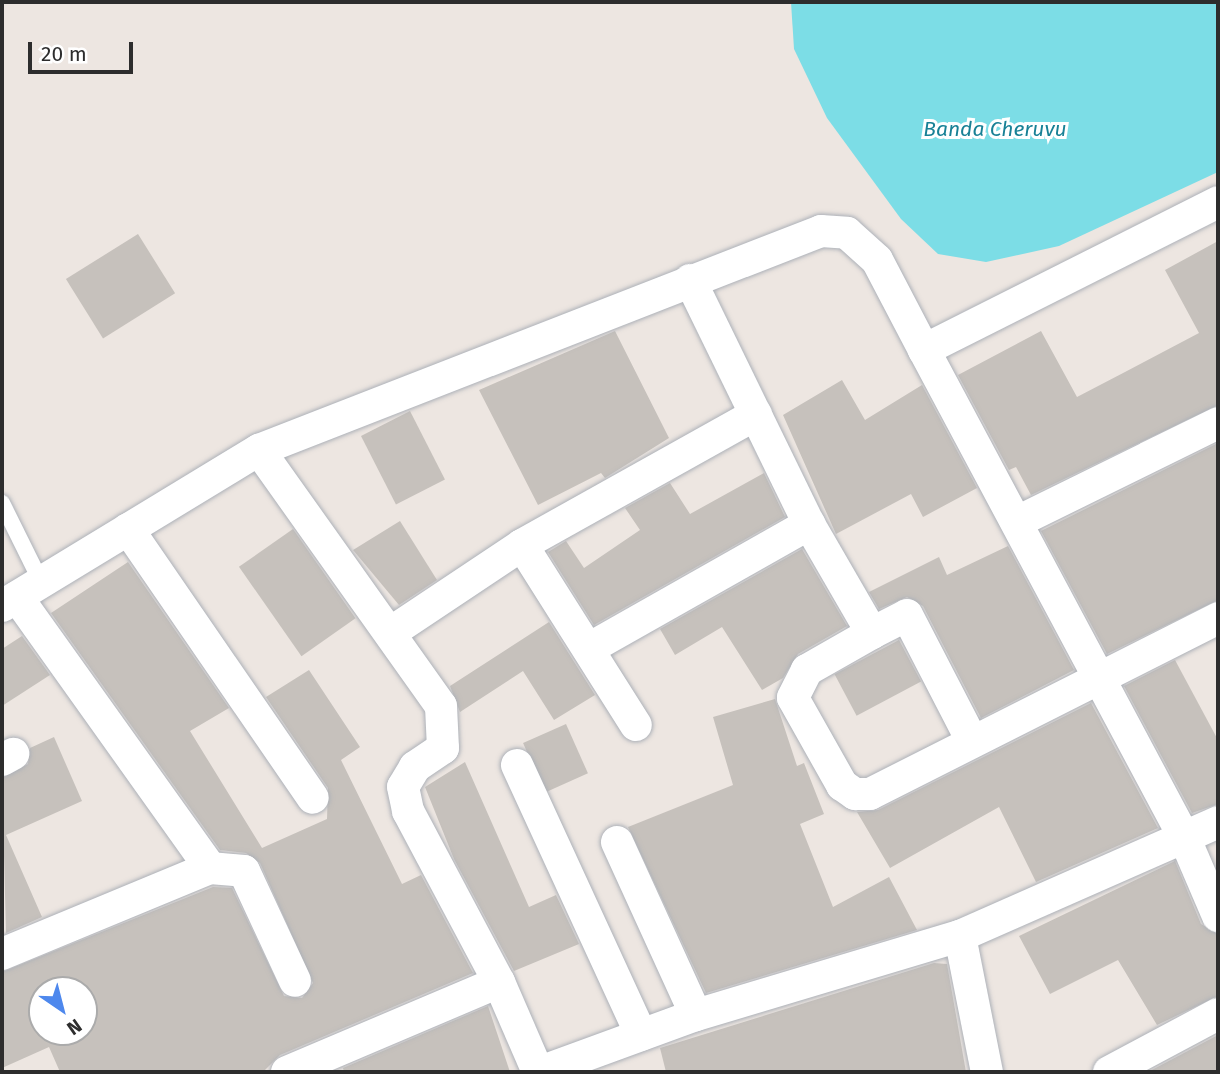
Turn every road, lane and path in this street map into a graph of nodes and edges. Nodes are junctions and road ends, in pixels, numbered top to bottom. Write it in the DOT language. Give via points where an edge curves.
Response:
graph roads {
  1 [pos="1218,202"];
  2 [pos="690,280"];
  3 [pos="924,350"];
  4 [pos="756,414"];
  5 [pos="1218,423"];
  6 [pos="259,450"];
  7 [pos="2,503"];
  8 [pos="1019,521"];
  9 [pos="809,524"];
  10 [pos="128,529"];
  11 [pos="522,545"];
  12 [pos="20,595"];
  13 [pos="1218,618"];
  14 [pos="390,633"];
  15 [pos="872,634"];
  16 [pos="590,649"];
  17 [pos="1098,676"];
  18 [pos="636,725"];
  19 [pos="972,741"];
  20 [pos="517,765"];
  21 [pos="313,798"];
  22 [pos="1218,822"];
  23 [pos="1185,839"];
  24 [pos="617,842"];
  25 [pos="209,868"];
  26 [pos="1218,916"];
  27 [pos="960,936"];
  28 [pos="2,954"];
  29 [pos="295,981"];
  30 [pos="499,982"];
  31 [pos="1218,1014"];
  32 [pos="696,1015"];
  33 [pos="641,1035"];
  34 [pos="287,1072"];
  35 [pos="539,1072"];
  36 [pos="987,1072"];
  37 [pos="1109,1072"];
  1 -- 3 [label="street"];
  2 -- 3 [label="street" via="821,231 846,233 877,260"];
  2 -- 4 [label="street"];
  2 -- 6 [label="street"];
  3 -- 8 [label="street"];
  4 -- 9 [label="street"];
  4 -- 11 [label="street"];
  5 -- 8 [label="street"];
  6 -- 10 [label="street"];
  6 -- 14 [label="street"];
  7 -- 12 [label="lane"];
  8 -- 17 [label="street"];
  9 -- 15 [label="street"];
  9 -- 16 [label="street"];
  10 -- 12 [label="street"];
  10 -- 21 [label="street"];
  11 -- 14 [label="street"];
  11 -- 16 [label="street"];
  12 -- 25 [label="street"];
  13 -- 17 [label="street"];
  14 -- 30 [label="street" via="442,706 447,728 443,748 415,766 403,787 408,811"];
  15 -- 19 [label="street" via="908,615"];
  15 -- 19 [label="street" via="796,682 793,698 842,785 855,794 870,793"];
  16 -- 18 [label="street"];
  17 -- 19 [label="street"];
  17 -- 23 [label="street"];
  20 -- 33 [label="street"];
  22 -- 23 [label="street"];
  23 -- 26 [label="street"];
  23 -- 27 [label="street"];
  24 -- 32 [label="street"];
  25 -- 28 [label="street"];
  25 -- 29 [label="street" via="244,871"];
  27 -- 32 [label="street"];
  27 -- 36 [label="street"];
  30 -- 34 [label="street"];
  30 -- 35 [label="street"];
  31 -- 37 [label="street"];
  32 -- 33 [label="street"];
  33 -- 35 [label="street"];
}
